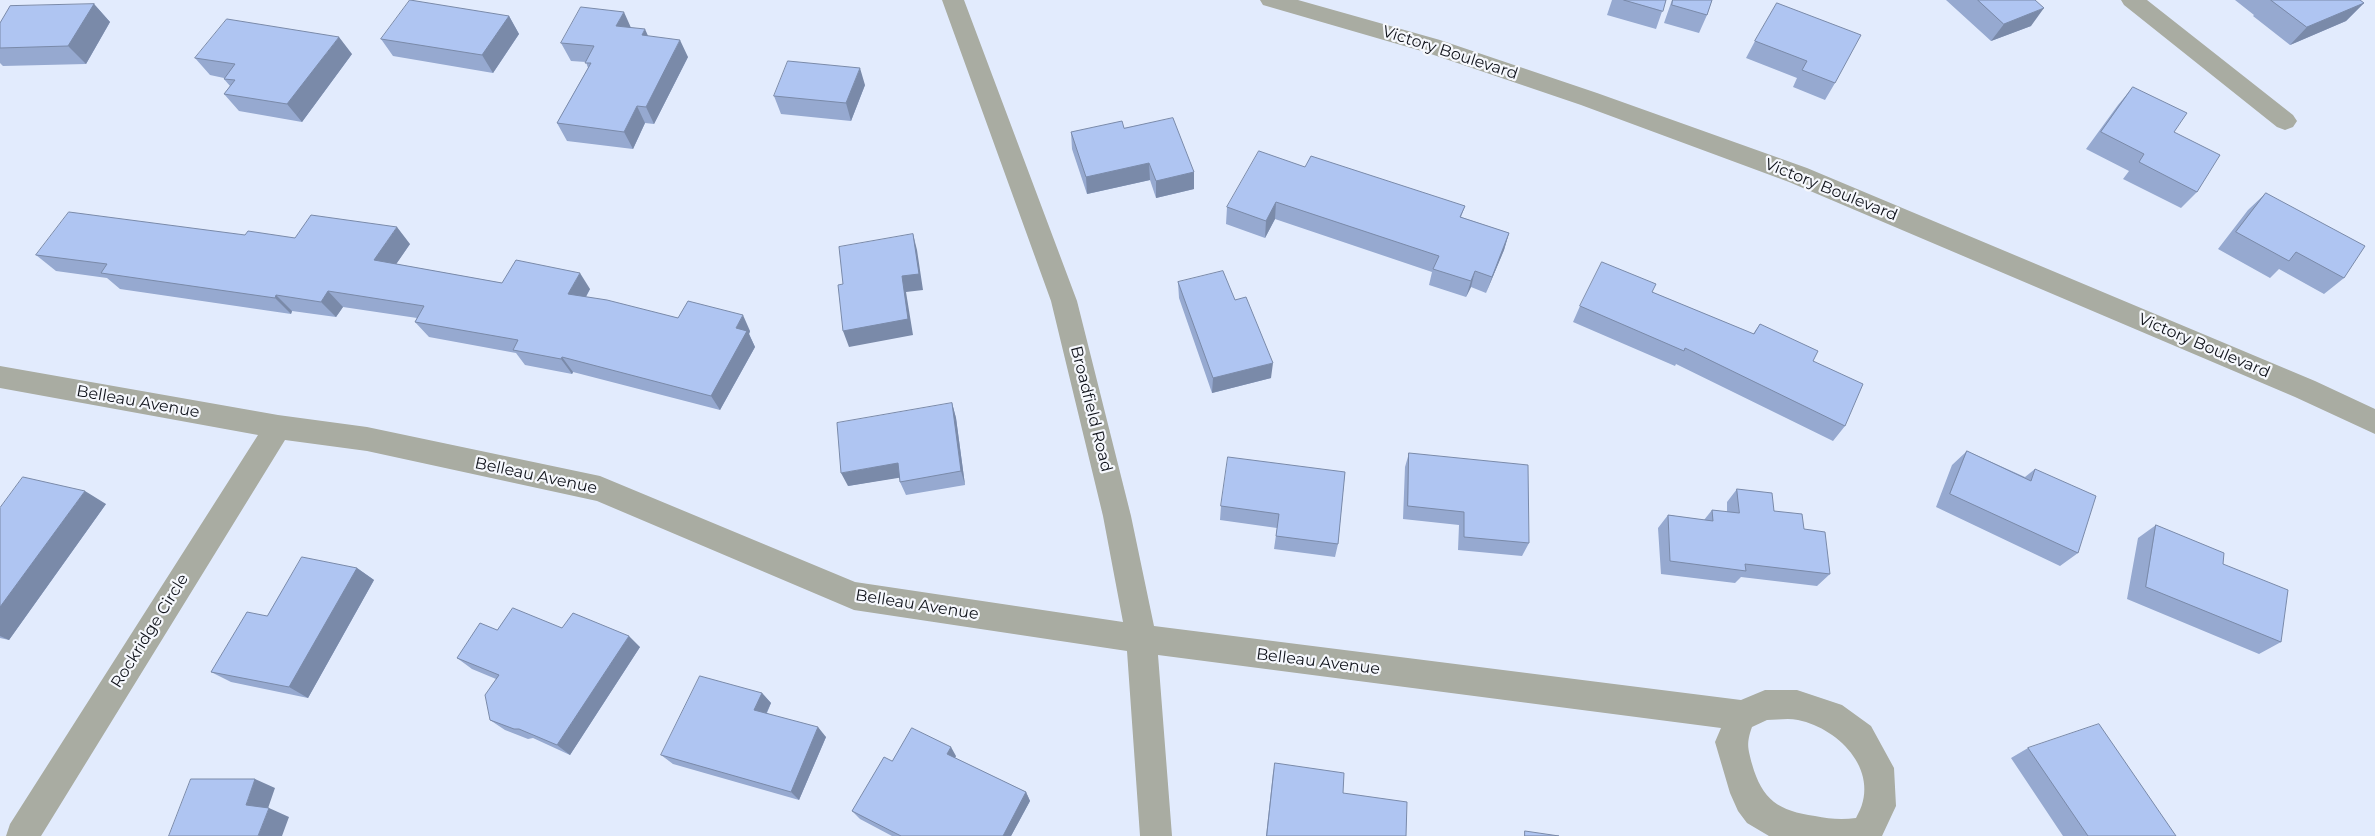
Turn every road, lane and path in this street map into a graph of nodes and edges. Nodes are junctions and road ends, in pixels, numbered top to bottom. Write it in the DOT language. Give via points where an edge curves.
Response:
graph roads {
  1 [pos="953,0"];
  2 [pos="1271,0"];
  3 [pos="2132,0"];
  4 [pos="2285,121"];
  5 [pos="0,377"];
  6 [pos="2375,422"];
  7 [pos="278,427"];
  8 [pos="1141,639"];
  9 [pos="1740,715"];
  10 [pos="22,836"];
  11 [pos="1156,836"];
  12 [pos="1841,836"];
  13 [pos="1846,836"];
  1 -- 8 [label="street, Broadfield Road" via="1064,300 1117,516"];
  2 -- 6 [label="street, Victory Boulevard" via="1441,49 1798,175 2305,389"];
  3 -- 4 [label="street"];
  5 -- 7 [label="street, Belleau Avenue"];
  7 -- 8 [label="street, Belleau Avenue" via="367,440 600,489 854,596"];
  7 -- 10 [label="street, Rockridge Circle"];
  8 -- 9 [label="street, Belleau Avenue"];
  8 -- 11 [label="street, Broadfield Road"];
  9 -- 12 [label="street" via="1732,733 1732,762 1751,804 1774,822 1807,832"];
  9 -- 13 [label="street" via="1761,704 1790,702 1827,712 1863,740 1881,771 1880,808 1866,833"];
}
